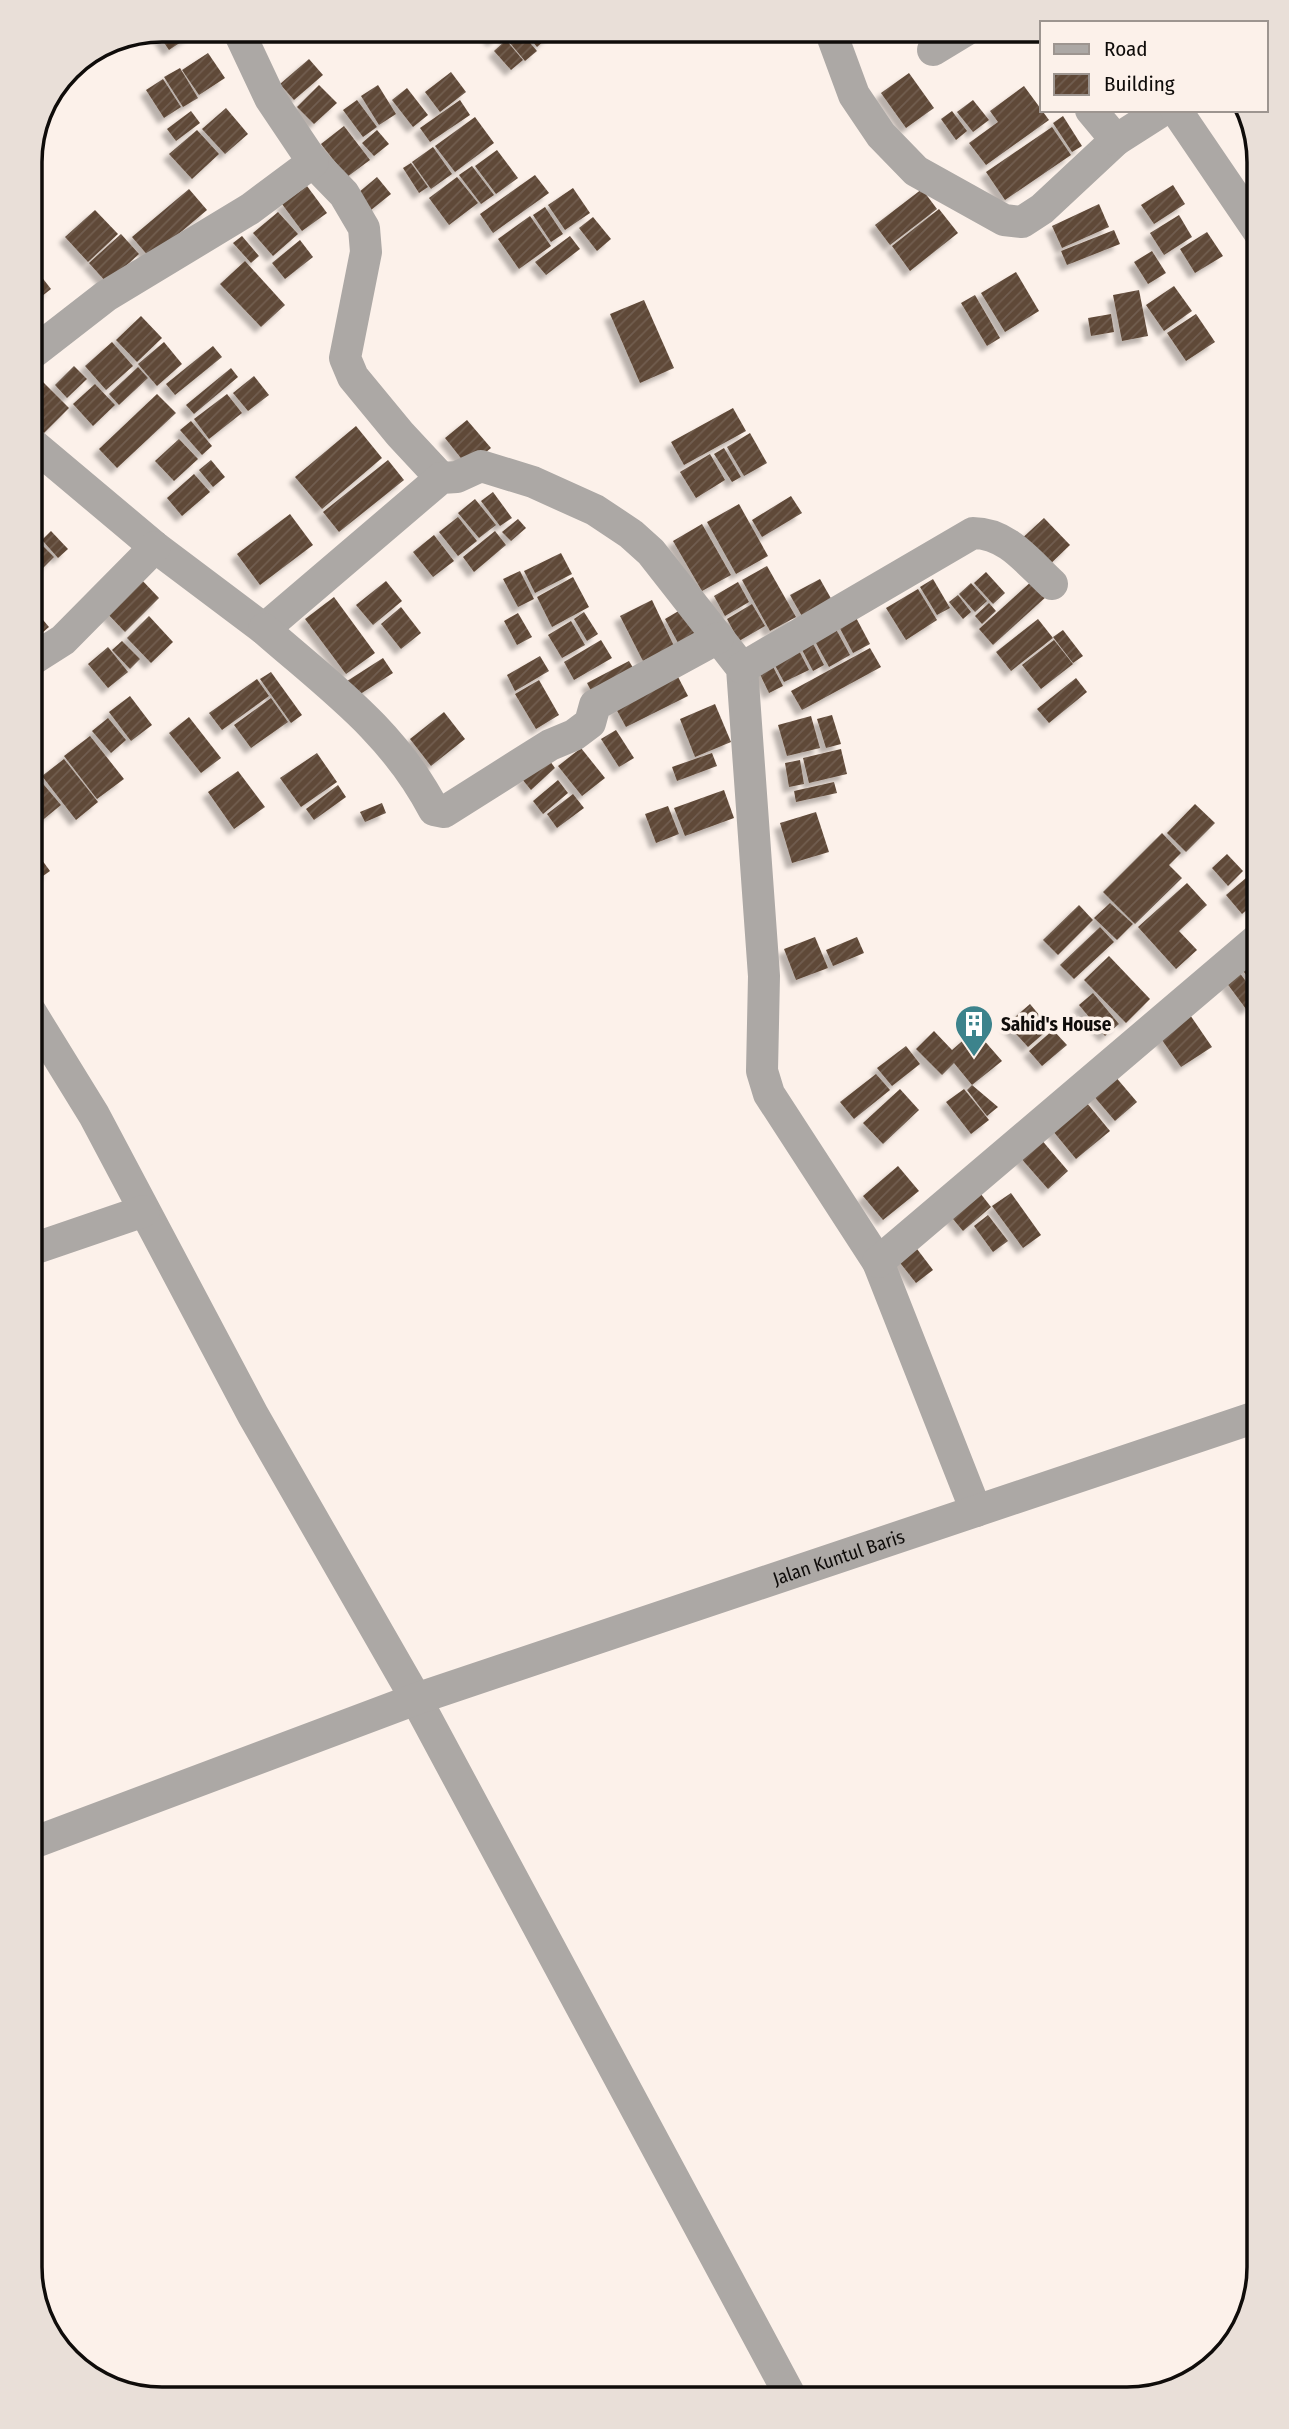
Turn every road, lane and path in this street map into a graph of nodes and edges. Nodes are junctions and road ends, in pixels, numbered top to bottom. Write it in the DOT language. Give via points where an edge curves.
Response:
graph roads {
  1 [pos="244,42"];
  2 [pos="834,42"];
  3 [pos="946,42"];
  4 [pos="933,50"];
  5 [pos="1093,112"];
  6 [pos="1160,112"];
  7 [pos="1177,112"];
  8 [pos="1116,140"];
  9 [pos="313,162"];
  10 [pos="1247,214"];
  11 [pos="42,346"];
  12 [pos="42,452"];
  13 [pos="441,478"];
  14 [pos="155,547"];
  15 [pos="1052,584"];
  16 [pos="264,629"];
  17 [pos="718,638"];
  18 [pos="42,653"];
  19 [pos="742,668"];
  20 [pos="1247,947"];
  21 [pos="42,1030"];
  22 [pos="144,1211"];
  23 [pos="42,1246"];
  24 [pos="878,1262"];
  25 [pos="1247,1420"];
  26 [pos="976,1511"];
  27 [pos="416,1699"];
  28 [pos="42,1839"];
  29 [pos="786,2387"];
  1 -- 9 [label="street" via="270,98"];
  2 -- 8 [label="street" via="854,95 881,135 916,171 1004,220 1022,222 1042,209"];
  3 -- 4 [label="street"];
  5 -- 8 [label="street"];
  6 -- 8 [label="street"];
  7 -- 10 [label="street"];
  9 -- 11 [label="street" via="201,241 106,296"];
  9 -- 13 [label="street" via="344,194 364,228 366,252 345,358 361,386"];
  12 -- 14 [label="street"];
  13 -- 16 [label="street"];
  13 -- 17 [label="street" via="457,477 481,466 533,482 595,510 651,552"];
  14 -- 16 [label="street"];
  14 -- 18 [label="street" via="63,640"];
  15 -- 19 [label="street" via="1007,543 988,533 973,533"];
  16 -- 17 [label="street" via="368,718 402,758 434,810 444,812 550,745 574,735 590,723 595,705"];
  17 -- 19 [label="street"];
  19 -- 24 [label="street" via="764,976 762,1071 769,1094"];
  20 -- 24 [label="street"];
  21 -- 22 [label="street" via="94,1115"];
  22 -- 23 [label="street"];
  22 -- 27 [label="street" via="253,1415"];
  24 -- 26 [label="street"];
  25 -- 26 [label="street, Jalan Kuntul Baris"];
  26 -- 27 [label="street, Jalan Kuntul Baris"];
  27 -- 28 [label="street, Jalan Kuntul Baris"];
  27 -- 29 [label="street"];
}
